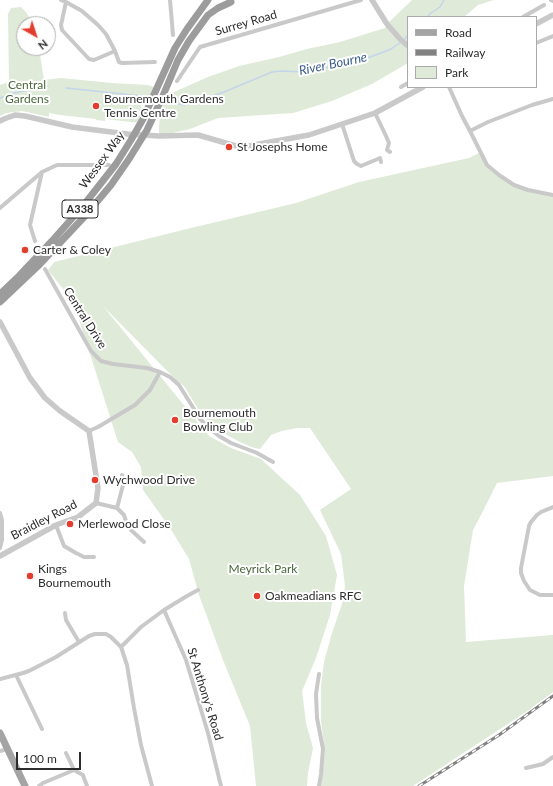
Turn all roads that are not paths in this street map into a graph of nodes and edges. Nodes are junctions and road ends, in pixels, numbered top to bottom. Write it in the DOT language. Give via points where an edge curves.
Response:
graph roads {
  1 [pos="60,0"];
  2 [pos="170,0"];
  3 [pos="208,0"];
  4 [pos="223,0"];
  5 [pos="361,0"];
  6 [pos="372,0"];
  7 [pos="234,1"];
  8 [pos="66,2"];
  9 [pos="544,5"];
  10 [pos="553,15"];
  11 [pos="525,16"];
  12 [pos="537,23"];
  13 [pos="173,35"];
  14 [pos="553,36"];
  15 [pos="404,43"];
  16 [pos="537,43"];
  17 [pos="115,51"];
  18 [pos="154,63"];
  19 [pos="177,82"];
  20 [pos="407,82"];
  21 [pos="401,87"];
  22 [pos="421,88"];
  23 [pos="449,88"];
  24 [pos="553,99"];
  25 [pos="375,113"];
  26 [pos="0,121"];
  27 [pos="342,124"];
  28 [pos="470,131"];
  29 [pos="387,151"];
  30 [pos="381,162"];
  31 [pos="109,165"];
  32 [pos="42,172"];
  33 [pos="553,195"];
  34 [pos="0,208"];
  35 [pos="35,238"];
  36 [pos="39,265"];
  37 [pos="0,294"];
  38 [pos="0,302"];
  39 [pos="0,322"];
  40 [pos="160,372"];
  41 [pos="89,431"];
  42 [pos="273,462"];
  43 [pos="122,476"];
  44 [pos="96,503"];
  45 [pos="553,507"];
  46 [pos="117,508"];
  47 [pos="0,513"];
  48 [pos="56,525"];
  49 [pos="144,542"];
  50 [pos="0,548"];
  51 [pos="0,556"];
  52 [pos="94,557"];
  53 [pos="198,590"];
  54 [pos="553,595"];
  55 [pos="164,610"];
  56 [pos="65,613"];
  57 [pos="79,642"];
  58 [pos="121,647"];
  59 [pos="319,674"];
  60 [pos="16,675"];
  61 [pos="0,679"];
  62 [pos="42,729"];
  63 [pos="0,733"];
  64 [pos="4,750"];
  65 [pos="66,753"];
  66 [pos="553,757"];
  67 [pos="526,768"];
  68 [pos="74,770"];
  69 [pos="25,786"];
  70 [pos="40,786"];
  71 [pos="87,786"];
  72 [pos="152,786"];
  73 [pos="221,786"];
  74 [pos="319,786"];
  1 -- 8 [label="street"];
  2 -- 13 [label="street"];
  3 -- 36 [label="highway, Wessex Way / A338" via="181,38 143,119 123,153"];
  4 -- 7 [label="highway"];
  5 -- 19 [label="street, Surrey Road" via="200,47"];
  6 -- 15 [label="street" via="387,24"];
  7 -- 36 [label="highway, Wessex Way / A338" via="212,12 200,25 183,50 154,117 129,159 111,185"];
  8 -- 17 [label="street" via="98,24"];
  8 -- 17 [label="street" via="62,30 89,59 94,60"];
  9 -- 11 [label="street"];
  10 -- 12 [label="street"];
  14 -- 16 [label="street"];
  17 -- 18 [label="street" via="119,62 122,63"];
  20 -- 21 [label="street"];
  22 -- 25 [label="street"];
  23 -- 28 [label="street"];
  24 -- 28 [label="street"];
  25 -- 27 [label="street"];
  25 -- 29 [label="street" via="388,140"];
  26 -- 27 [label="street" via="15,115 25,116 72,127 119,133 198,135 236,146 309,135"];
  27 -- 30 [label="street" via="357,164 362,166 380,158"];
  28 -- 33 [label="street" via="487,165 499,175 514,185"];
  31 -- 32 [label="street" via="57,165"];
  32 -- 34 [label="street"];
  32 -- 35 [label="street" via="30,224"];
  36 -- 37 [label="highway, Wessex Way / A338"];
  36 -- 38 [label="highway, Wessex Way / A338"];
  36 -- 40 [label="street, Central Drive" via="91,351 101,361"];
  39 -- 41 [label="street" via="30,378 45,398"];
  40 -- 41 [label="street" via="150,390 135,405"];
  40 -- 42 [label="street, Central Drive" via="179,385 200,419 219,436"];
  41 -- 44 [label="street, Braidley Road" via="98,488"];
  43 -- 46 [label="street" via="123,485"];
  44 -- 46 [label="street"];
  44 -- 48 [label="street, Braidley Road" via="78,517"];
  45 -- 54 [label="street" via="541,512 531,522 521,568 524,581 530,590 540,595"];
  46 -- 49 [label="street" via="124,515 126,524"];
  47 -- 50 [label="street"];
  48 -- 51 [label="street, Braidley Road"];
  48 -- 52 [label="street" via="64,546 84,557"];
  53 -- 55 [label="street"];
  55 -- 58 [label="street" via="141,626"];
  55 -- 73 [label="street, St Anthony's Road" via="186,660"];
  56 -- 57 [label="street" via="66,620"];
  57 -- 58 [label="street" via="95,634 106,634"];
  57 -- 60 [label="street" via="41,665"];
  58 -- 72 [label="street" via="128,665 141,745"];
  59 -- 74 [label="street" via="316,694 317,718 323,749"];
  60 -- 61 [label="street"];
  60 -- 62 [label="street"];
  63 -- 64 [label="main road"];
  64 -- 69 [label="main road"];
  65 -- 68 [label="street"];
  66 -- 67 [label="street" via="543,764"];
  68 -- 70 [label="street"];
  68 -- 71 [label="street" via="83,775"];
}
